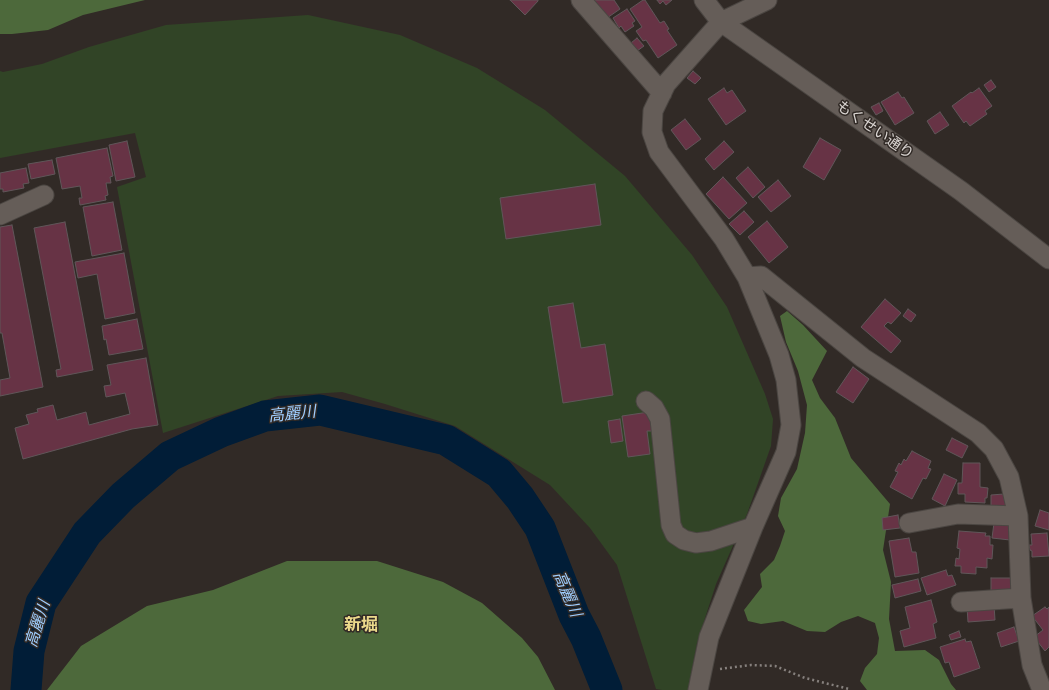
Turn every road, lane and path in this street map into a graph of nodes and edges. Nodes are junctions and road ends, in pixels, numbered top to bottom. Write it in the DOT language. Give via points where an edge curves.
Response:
graph roads {
  1 [pos="581,0"];
  2 [pos="704,0"];
  3 [pos="767,0"];
  4 [pos="721,22"];
  5 [pos="662,93"];
  6 [pos="44,195"];
  7 [pos="0,214"];
  8 [pos="1049,259"];
  9 [pos="747,277"];
  10 [pos="646,401"];
  11 [pos="1018,516"];
  12 [pos="909,523"];
  13 [pos="753,527"];
  14 [pos="1021,598"];
  15 [pos="962,602"];
  16 [pos="701,671"];
  17 [pos="849,689"];
  18 [pos="698,690"];
  19 [pos="1042,690"];
  1 -- 5 [label="street"];
  2 -- 4 [label="street, もくせい通り"];
  3 -- 4 [label="street"];
  4 -- 5 [label="street" via="666,84"];
  4 -- 8 [label="street, もくせい通り" via="961,191"];
  5 -- 9 [label="street" via="653,111 652,132 659,152 724,239"];
  6 -- 7 [label="street"];
  9 -- 11 [label="street" via="761,276 863,358 978,433 994,450 1009,477"];
  9 -- 13 [label="street" via="779,355 786,380 791,425 786,452"];
  10 -- 13 [label="street" via="654,408 660,419 671,525 675,534 696,543 711,541"];
  11 -- 12 [label="street" via="958,514"];
  11 -- 14 [label="street"];
  13 -- 16 [label="street" via="709,637"];
  14 -- 15 [label="street"];
  14 -- 19 [label="street" via="1032,665"];
  16 -- 17 [label="path" via="752,665 775,666 805,678"];
  16 -- 18 [label="street"];
}
